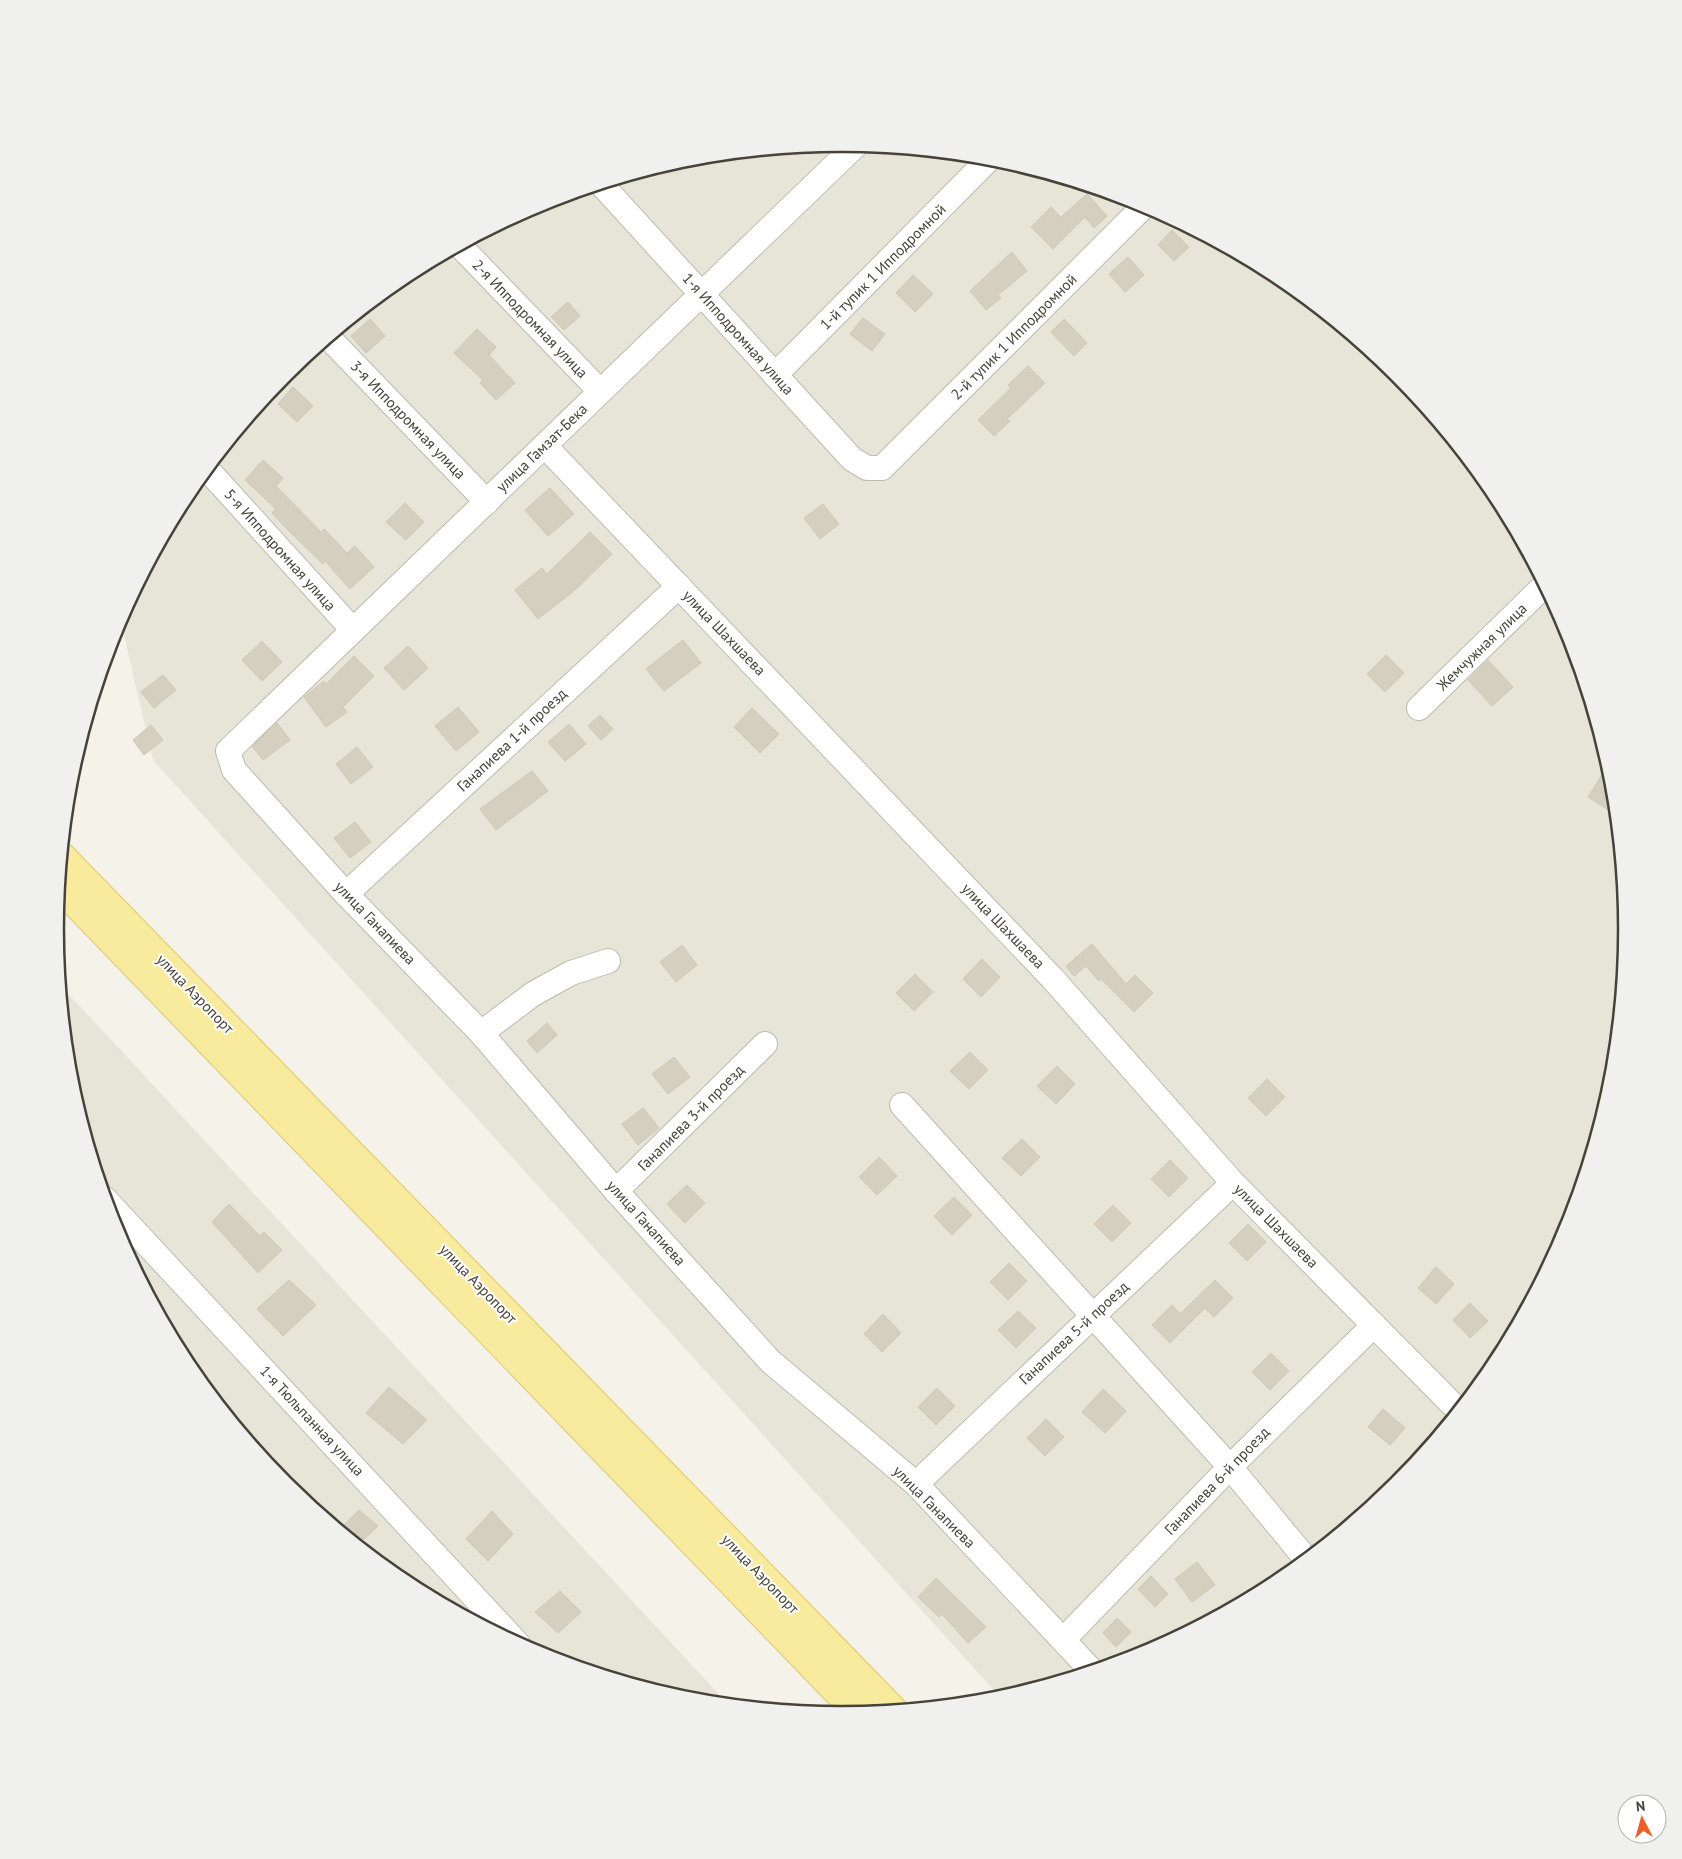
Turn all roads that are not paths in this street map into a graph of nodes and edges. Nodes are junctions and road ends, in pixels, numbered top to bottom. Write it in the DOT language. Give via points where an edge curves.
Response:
graph roads {
  1 [pos="848,152"];
  2 [pos="983,165"];
  3 [pos="606,189"];
  4 [pos="1139,211"];
  5 [pos="464,250"];
  6 [pos="701,294"];
  7 [pos="333,342"];
  8 [pos="776,375"];
  9 [pos="600,391"];
  10 [pos="545,446"];
  11 [pos="882,468"];
  12 [pos="211,475"];
  13 [pos="487,502"];
  14 [pos="679,586"];
  15 [pos="1540,590"];
  16 [pos="353,630"];
  17 [pos="1419,708"];
  18 [pos="228,751"];
  19 [pos="67,862"];
  20 [pos="65,892"];
  21 [pos="346,894"];
  22 [pos="608,961"];
  23 [pos="481,1033"];
  24 [pos="765,1044"];
  25 [pos="902,1105"];
  26 [pos="1233,1183"];
  27 [pos="616,1191"];
  28 [pos="118,1213"];
  29 [pos="1093,1315"];
  30 [pos="1374,1325"];
  31 [pos="1455,1407"];
  32 [pos="1230,1467"];
  33 [pos="916,1484"];
  34 [pos="1302,1555"];
  35 [pos="506,1631"];
  36 [pos="1063,1640"];
  37 [pos="1088,1667"];
  38 [pos="888,1705"];
  39 [pos="852,1707"];
  1 -- 6 [label="street, улица Гамзат-Бека"];
  2 -- 8 [label="street, 1-й тупик 1 Ипподромной"];
  3 -- 6 [label="street, 1-я Ипподромная улица"];
  4 -- 11 [label="street, 2-й тупик 1 Ипподромной"];
  5 -- 9 [label="street, 2-я Ипподромная улица"];
  6 -- 8 [label="street, 1-я Ипподромная улица"];
  6 -- 9 [label="street, улица Гамзат-Бека"];
  7 -- 13 [label="street, 3-я Ипподромная улица"];
  8 -- 11 [label="street, 1-я Ипподромная улица" via="852,459 867,468"];
  9 -- 10 [label="street, улица Гамзат-Бека"];
  10 -- 13 [label="street, улица Гамзат-Бека"];
  10 -- 14 [label="street, улица Шахшаева"];
  12 -- 16 [label="street, 5-я Ипподромная улица"];
  13 -- 16 [label="street, улица Гамзат-Бека"];
  14 -- 21 [label="street, Ганапиева 1-й проезд"];
  14 -- 26 [label="street, улица Шахшаева" via="1053,979"];
  15 -- 17 [label="street, Жемчужная улица"];
  16 -- 18 [label="street, улица Гамзат-Бека"];
  18 -- 21 [label="street, улица Ганапиева" via="234,770"];
  19 -- 38 [label="main road, улица Аэропорт"];
  20 -- 39 [label="main road, улица Аэропорт"];
  21 -- 23 [label="street, улица Ганапиева"];
  22 -- 23 [label="street" via="571,973 533,994"];
  23 -- 27 [label="street, улица Ганапиева"];
  24 -- 27 [label="street, Ганапиева 3-й проезд"];
  25 -- 29 [label="street"];
  26 -- 29 [label="street, Ганапиева 5-й проезд"];
  26 -- 30 [label="street, улица Шахшаева"];
  27 -- 33 [label="street, улица Ганапиева" via="770,1361"];
  28 -- 35 [label="street, 1-я Тюльпанная улица"];
  29 -- 32 [label="street"];
  29 -- 33 [label="street, Ганапиева 5-й проезд"];
  30 -- 31 [label="street, улица Шахшаева"];
  30 -- 32 [label="street, Ганапиева 6-й проезд"];
  32 -- 34 [label="street"];
  32 -- 36 [label="street, Ганапиева 6-й проезд"];
  33 -- 36 [label="street, улица Ганапиева"];
  36 -- 37 [label="street, улица Ганапиева"];
}
